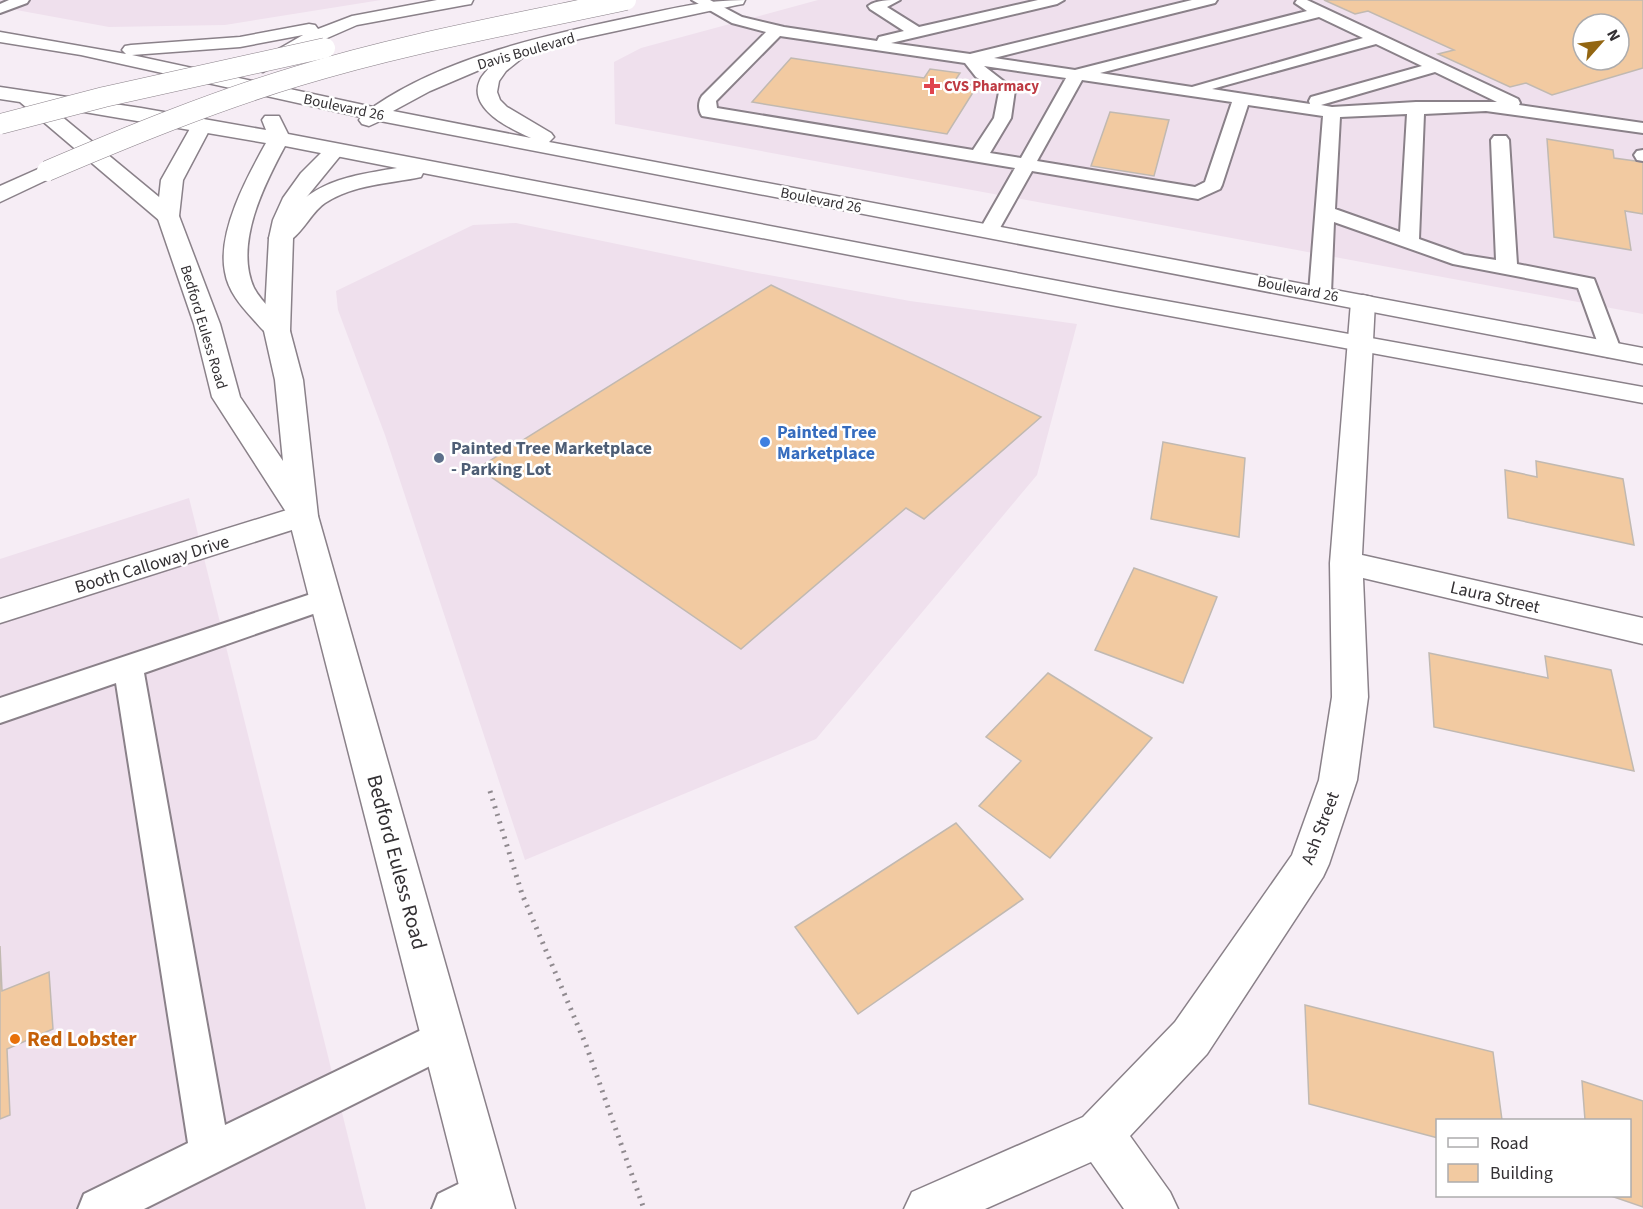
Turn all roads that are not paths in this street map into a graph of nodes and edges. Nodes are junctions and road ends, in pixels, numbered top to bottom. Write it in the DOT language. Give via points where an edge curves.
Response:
graph roads {
  1 [pos="22,0"];
  2 [pos="465,0"];
  3 [pos="553,0"];
  4 [pos="626,0"];
  5 [pos="737,0"];
  6 [pos="893,0"];
  7 [pos="1057,0"];
  8 [pos="1210,0"];
  9 [pos="1294,0"];
  10 [pos="704,3"];
  11 [pos="0,9"];
  12 [pos="1320,12"];
  13 [pos="352,21"];
  14 [pos="777,30"];
  15 [pos="916,32"];
  16 [pos="0,37"];
  17 [pos="1377,39"];
  18 [pos="867,44"];
  19 [pos="81,50"];
  20 [pos="522,50"];
  21 [pos="970,59"];
  22 [pos="1436,67"];
  23 [pos="1077,74"];
  24 [pos="235,84"];
  25 [pos="1190,91"];
  26 [pos="0,93"];
  27 [pos="26,97"];
  28 [pos="1242,98"];
  29 [pos="1298,106"];
  30 [pos="1416,107"];
  31 [pos="1332,112"];
  32 [pos="1533,112"];
  33 [pos="376,114"];
  34 [pos="0,124"];
  35 [pos="202,125"];
  36 [pos="1643,128"];
  37 [pos="279,139"];
  38 [pos="1500,140"];
  39 [pos="335,150"];
  40 [pos="575,153"];
  41 [pos="979,155"];
  42 [pos="1027,163"];
  43 [pos="436,169"];
  44 [pos="0,195"];
  45 [pos="1325,212"];
  46 [pos="168,216"];
  47 [pos="989,231"];
  48 [pos="281,238"];
  49 [pos="1409,242"];
  50 [pos="1507,268"];
  51 [pos="1320,293"];
  52 [pos="1363,302"];
  53 [pos="278,331"];
  54 [pos="1360,344"];
  55 [pos="1610,350"];
  56 [pos="1643,356"];
  57 [pos="1643,395"];
  58 [pos="303,516"];
  59 [pos="1346,562"];
  60 [pos="326,599"];
  61 [pos="0,611"];
  62 [pos="1643,632"];
  63 [pos="128,667"];
  64 [pos="0,711"];
  65 [pos="444,1038"];
  66 [pos="1100,1134"];
  67 [pos="210,1154"];
  68 [pos="476,1203"];
  69 [pos="99,1209"];
  70 [pos="929,1209"];
  71 [pos="1153,1209"];
  1 -- 11 [label="lane"];
  2 -- 13 [label="main road"];
  3 -- 34 [label="main road, bridge" via="104,97"];
  4 -- 44 [label="main road, bridge" via="300,76 139,131"];
  5 -- 10 [label="main road, Davis Boulevard"];
  6 -- 15 [label="lane" via="874,6"];
  7 -- 15 [label="lane"];
  8 -- 21 [label="lane"];
  9 -- 12 [label="lane"];
  10 -- 14 [label="lane" via="737,21"];
  10 -- 20 [label="main road, Davis Boulevard"];
  12 -- 17 [label="lane"];
  12 -- 23 [label="lane"];
  13 -- 19 [label="main road" via="240,42"];
  13 -- 24 [label="main road" via="303,42"];
  14 -- 18 [label="lane"];
  14 -- 41 [label="lane" via="708,99 708,111"];
  15 -- 18 [label="lane"];
  16 -- 19 [label="main road, Boulevard 26"];
  17 -- 22 [label="lane"];
  17 -- 25 [label="lane"];
  18 -- 21 [label="lane"];
  19 -- 24 [label="main road, Boulevard 26"];
  20 -- 33 [label="main road, Davis Boulevard" via="441,78"];
  20 -- 40 [label="main road" via="500,64 490,76 486,91 491,104 511,121"];
  21 -- 23 [label="lane"];
  21 -- 41 [label="lane" via="982,74 1007,90 1007,109 1000,126"];
  22 -- 29 [label="lane"];
  22 -- 32 [label="lane"];
  23 -- 25 [label="lane"];
  23 -- 42 [label="lane"];
  24 -- 33 [label="main road, Boulevard 26"];
  24 -- 35 [label="main road"];
  24 -- 37 [label="main road" via="262,101"];
  25 -- 28 [label="lane"];
  26 -- 27 [label="main road"];
  27 -- 35 [label="main road"];
  27 -- 46 [label="main road"];
  28 -- 29 [label="lane"];
  28 -- 42 [label="lane" via="1213,185 1198,193"];
  29 -- 31 [label="lane"];
  30 -- 31 [label="lane"];
  30 -- 32 [label="lane" via="1486,106"];
  30 -- 49 [label="lane"];
  31 -- 45 [label="lane"];
  32 -- 36 [label="lane"];
  33 -- 39 [label="main road, Davis Boulevard"];
  33 -- 40 [label="main road, Boulevard 26"];
  35 -- 37 [label="main road"];
  35 -- 46 [label="main road, Bedford Euless Road" via="172,180"];
  37 -- 39 [label="main road"];
  37 -- 53 [label="main road" via="260,172 235,249 235,269 242,289"];
  38 -- 50 [label="lane"];
  39 -- 43 [label="main road"];
  39 -- 48 [label="main road, Bedford Euless Road" via="294,198"];
  40 -- 47 [label="main road, Boulevard 26"];
  41 -- 42 [label="lane"];
  42 -- 47 [label="lane"];
  43 -- 48 [label="main road" via="380,177 320,196"];
  43 -- 54 [label="main road"];
  45 -- 49 [label="lane"];
  45 -- 51 [label="lane"];
  46 -- 58 [label="main road, Bedford Euless Road" via="207,324 226,396"];
  47 -- 51 [label="main road, Boulevard 26"];
  48 -- 53 [label="main road, Bedford Euless Road"];
  49 -- 50 [label="lane" via="1460,260"];
  50 -- 55 [label="lane" via="1587,283"];
  51 -- 52 [label="main road, Boulevard 26"];
  52 -- 54 [label="main road, Ash Street"];
  52 -- 55 [label="main road, Boulevard 26"];
  53 -- 58 [label="main road, Bedford Euless Road" via="289,380"];
  54 -- 57 [label="main road"];
  54 -- 59 [label="main road, Ash Street"];
  55 -- 56 [label="main road, Boulevard 26"];
  58 -- 60 [label="main road, Bedford Euless Road"];
  58 -- 61 [label="main road, Booth Calloway Drive"];
  59 -- 62 [label="main road, Laura Street"];
  59 -- 66 [label="main road, Ash Street" via="1350,697 1338,780 1309,864 1191,1038"];
  60 -- 63 [label="lane"];
  60 -- 65 [label="main road, Bedford Euless Road"];
  63 -- 64 [label="lane"];
  63 -- 67 [label="lane"];
  65 -- 67 [label="lane"];
  65 -- 68 [label="main road, Bedford Euless Road"];
  66 -- 70 [label="main road, Ash Street"];
  66 -- 71 [label="main road"];
  67 -- 69 [label="lane"];
}
